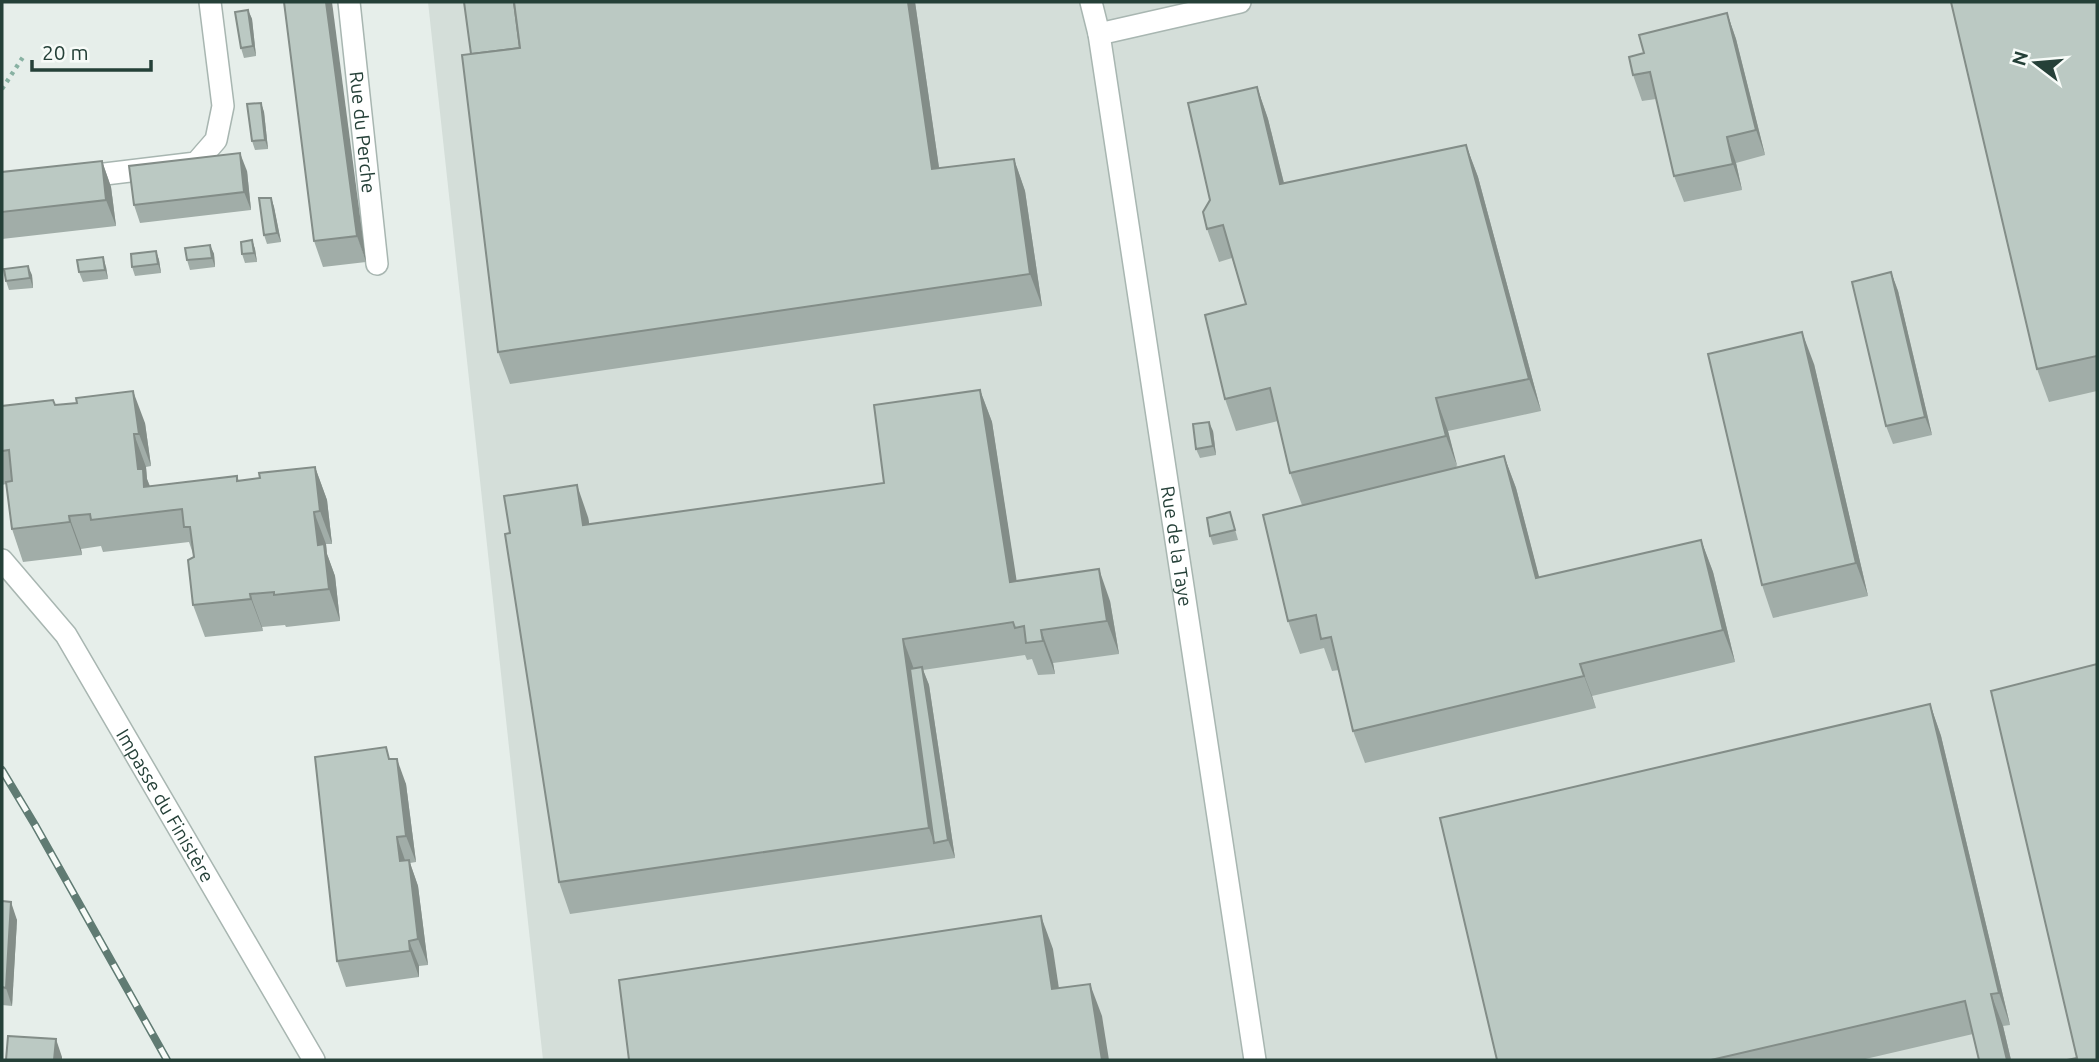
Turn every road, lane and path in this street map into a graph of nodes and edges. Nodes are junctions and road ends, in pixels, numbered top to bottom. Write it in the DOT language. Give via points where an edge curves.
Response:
graph roads {
  1 [pos="210,2"];
  2 [pos="349,2"];
  3 [pos="1091,2"];
  4 [pos="1240,2"];
  5 [pos="1099,34"];
  6 [pos="25,54"];
  7 [pos="2,89"];
  8 [pos="57,180"];
  9 [pos="377,264"];
  10 [pos="2,560"];
  11 [pos="314,1060"];
  12 [pos="1255,1060"];
  1 -- 8 [label="street" via="223,106 216,140 196,163"];
  2 -- 9 [label="street, Rue du Perche"];
  3 -- 5 [label="street, Rue de la Taye"];
  4 -- 5 [label="street"];
  5 -- 12 [label="street, Rue de la Taye"];
  6 -- 7 [label="path"];
  10 -- 11 [label="street, Impasse du Finistère" via="66,635"];
}
